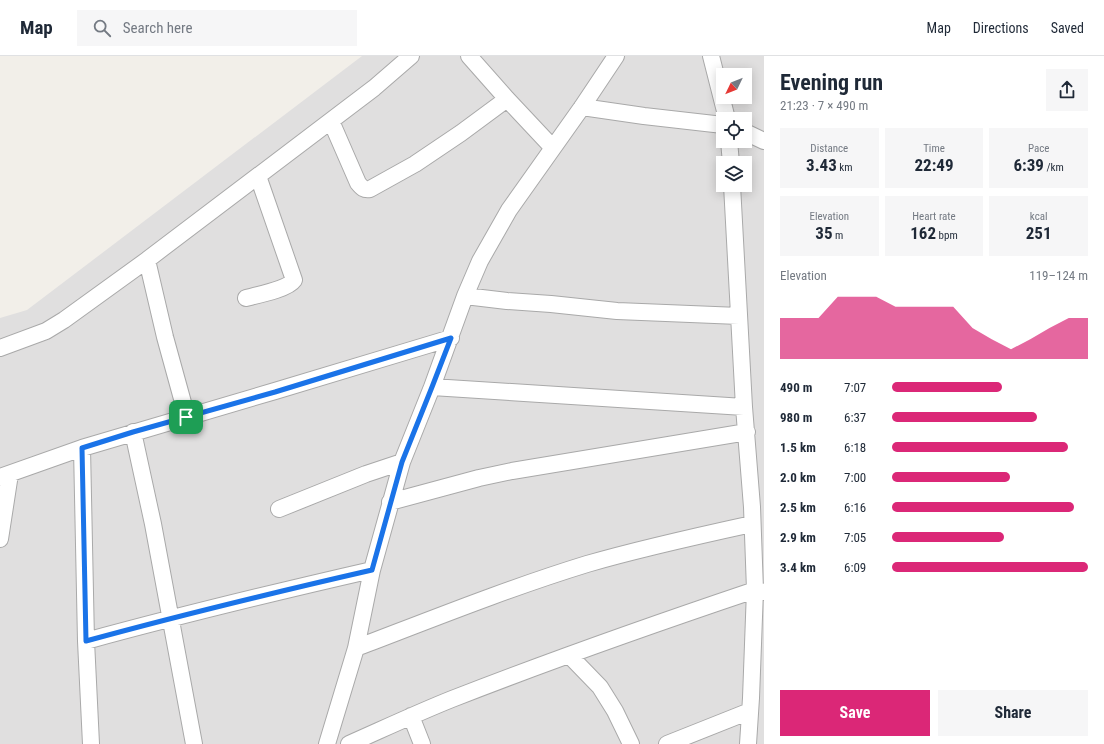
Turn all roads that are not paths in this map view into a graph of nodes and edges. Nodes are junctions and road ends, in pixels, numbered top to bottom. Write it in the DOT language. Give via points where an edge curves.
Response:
graph roads {
  1 [pos="411,56"];
  2 [pos="469,56"];
  3 [pos="616,56"];
  4 [pos="711,56"];
  5 [pos="507,99"];
  6 [pos="582,107"];
  7 [pos="725,112"];
  8 [pos="331,121"];
  9 [pos="716,123"];
  10 [pos="752,135"];
  11 [pos="764,141"];
  12 [pos="553,148"];
  13 [pos="258,176"];
  14 [pos="732,192"];
  15 [pos="147,260"];
  16 [pos="465,296"];
  17 [pos="246,298"];
  18 [pos="739,316"];
  19 [pos="451,338"];
  20 [pos="0,348"];
  21 [pos="432,387"];
  22 [pos="744,407"];
  23 [pos="186,417"];
  24 [pos="133,432"];
  25 [pos="747,432"];
  26 [pos="82,448"];
  27 [pos="402,462"];
  28 [pos="5,476"];
  29 [pos="390,502"];
  30 [pos="758,507"];
  31 [pos="279,509"];
  32 [pos="752,524"];
  33 [pos="0,539"];
  34 [pos="372,570"];
  35 [pos="760,591"];
  36 [pos="170,618"];
  37 [pos="86,641"];
  38 [pos="356,648"];
  39 [pos="569,655"];
  40 [pos="755,704"];
  41 [pos="411,716"];
  42 [pos="91,744"];
  43 [pos="194,744"];
  44 [pos="327,744"];
  45 [pos="349,744"];
  46 [pos="422,744"];
  47 [pos="631,744"];
  48 [pos="667,744"];
  49 [pos="748,744"];
  1 -- 8 [label="street"];
  2 -- 5 [label="street"];
  3 -- 6 [label="street"];
  4 -- 7 [label="street"];
  5 -- 8 [label="street" via="415,164 365,190 358,183"];
  5 -- 12 [label="street"];
  6 -- 9 [label="street"];
  6 -- 12 [label="street"];
  8 -- 13 [label="street"];
  10 -- 11 [label="street"];
  12 -- 16 [label="street" via="509,210 480,261"];
  13 -- 15 [label="street"];
  13 -- 17 [label="street" via="294,280 292,284 269,293"];
  14 -- 18 [label="street"];
  15 -- 20 [label="street" via="46,331"];
  15 -- 23 [label="street"];
  16 -- 18 [label="street" via="617,311"];
  16 -- 19 [label="street"];
  18 -- 22 [label="street"];
  19 -- 21 [label="street"];
  19 -- 23 [label="street"];
  21 -- 22 [label="street"];
  21 -- 27 [label="street"];
  22 -- 25 [label="street"];
  23 -- 24 [label="street"];
  24 -- 26 [label="street"];
  24 -- 36 [label="street"];
  25 -- 29 [label="street" via="512,471"];
  25 -- 30 [label="street"];
  26 -- 28 [label="street"];
  26 -- 37 [label="street"];
  27 -- 29 [label="street"];
  27 -- 31 [label="street"];
  28 -- 33 [label="street"];
  29 -- 34 [label="street"];
  30 -- 32 [label="street"];
  32 -- 35 [label="street"];
  32 -- 38 [label="street" via="673,541 588,564 498,594"];
  34 -- 36 [label="street"];
  34 -- 38 [label="street"];
  35 -- 39 [label="street" via="666,620"];
  35 -- 40 [label="street"];
  36 -- 37 [label="street"];
  36 -- 43 [label="street"];
  37 -- 42 [label="street"];
  38 -- 44 [label="street"];
  39 -- 41 [label="street"];
  39 -- 47 [label="street" via="600,687"];
  40 -- 48 [label="street"];
  40 -- 49 [label="street"];
  41 -- 45 [label="street"];
  41 -- 46 [label="street"];
}
